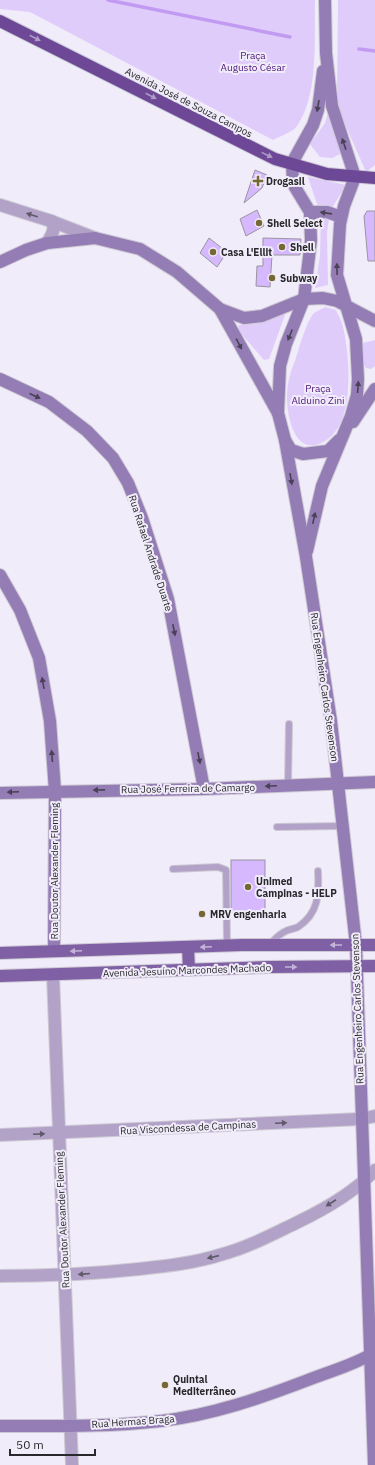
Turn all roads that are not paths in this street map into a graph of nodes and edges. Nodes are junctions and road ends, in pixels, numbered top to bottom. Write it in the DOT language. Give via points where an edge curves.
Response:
graph roads {
  1 [pos="325,0"];
  2 [pos="0,21"];
  3 [pos="326,54"];
  4 [pos="292,163"];
  5 [pos="355,177"];
  6 [pos="375,178"];
  7 [pos="0,205"];
  8 [pos="310,212"];
  9 [pos="342,217"];
  10 [pos="51,221"];
  11 [pos="95,238"];
  12 [pos="47,243"];
  13 [pos="0,262"];
  14 [pos="304,299"];
  15 [pos="347,307"];
  16 [pos="220,309"];
  17 [pos="375,321"];
  18 [pos="0,379"];
  19 [pos="375,389"];
  20 [pos="278,413"];
  21 [pos="342,437"];
  22 [pos="284,440"];
  23 [pos="306,557"];
  24 [pos="0,575"];
  25 [pos="289,724"];
  26 [pos="375,782"];
  27 [pos="338,783"];
  28 [pos="288,785"];
  29 [pos="204,789"];
  30 [pos="55,791"];
  31 [pos="0,793"];
  32 [pos="341,826"];
  33 [pos="277,827"];
  34 [pos="173,869"];
  35 [pos="318,871"];
  36 [pos="269,945"];
  37 [pos="356,945"];
  38 [pos="375,945"];
  39 [pos="227,946"];
  40 [pos="188,947"];
  41 [pos="54,951"];
  42 [pos="0,953"];
  43 [pos="356,966"];
  44 [pos="375,966"];
  45 [pos="269,967"];
  46 [pos="189,970"];
  47 [pos="53,975"];
  48 [pos="0,976"];
  49 [pos="375,1116"];
  50 [pos="361,1119"];
  51 [pos="58,1133"];
  52 [pos="0,1136"];
  53 [pos="375,1170"];
  54 [pos="363,1182"];
  55 [pos="65,1275"];
  56 [pos="0,1276"];
  57 [pos="372,1354"];
  58 [pos="0,1426"];
  59 [pos="70,1426"];
  60 [pos="72,1465"];
  61 [pos="374,1465"];
  1 -- 3 [label="street"];
  2 -- 4 [label="highway, Avenida José de Souza Campos, one-way" via="263,153"];
  3 -- 4 [label="street, one-way" via="314,125"];
  5 -- 3 [label="street, one-way" via="332,106"];
  4 -- 5 [label="highway, Avenida José de Souza Campos" via="327,174"];
  4 -- 8 [label="street" via="293,184"];
  5 -- 6 [label="highway, Avenida José de Souza Campos"];
  5 -- 9 [label="street"];
  10 -- 7 [label="street, one-way"];
  9 -- 8 [label="street, one-way" via="327,212"];
  8 -- 14 [label="street" via="311,240"];
  15 -- 9 [label="street, one-way" via="337,275 337,250"];
  10 -- 11 [label="street"];
  10 -- 12 [label="street" via="54,223 54,229"];
  11 -- 12 [label="street"];
  11 -- 16 [label="street" via="140,249 177,272"];
  12 -- 13 [label="street"];
  14 -- 15 [label="street" via="332,299"];
  14 -- 16 [label="street" via="262,316 244,318"];
  14 -- 20 [label="street, one-way" via="280,366"];
  15 -- 17 [label="street"];
  21 -- 15 [label="street, one-way" via="357,395 358,379 356,339"];
  16 -- 20 [label="street, one-way"];
  18 -- 29 [label="street, Rua Rafael Andrade Duarte, one-way" via="49,402 87,431 113,458 128,483 168,599"];
  19 -- 21 [label="street"];
  20 -- 22 [label="street, Rua Engenheiro Carlos Stevenson"];
  21 -- 22 [label="street" via="328,451 312,454 291,450"];
  23 -- 21 [label="street, Rua Engenheiro Carlos Stevenson, one-way" via="322,486"];
  22 -- 23 [label="street, Rua Engenheiro Carlos Stevenson, one-way"];
  23 -- 27 [label="street, Rua Engenheiro Carlos Stevenson"];
  30 -- 24 [label="street, Rua Doutor Alexander Fleming, one-way" via="50,721 39,658 20,610"];
  25 -- 28 [label="lane"];
  26 -- 27 [label="street, Rua José Ferreira de Camargo"];
  27 -- 28 [label="street, Rua José Ferreira de Camargo"];
  27 -- 32 [label="street, Rua Engenheiro Carlos Stevenson"];
  28 -- 29 [label="street, Rua José Ferreira de Camargo, one-way"];
  29 -- 30 [label="street, Rua José Ferreira de Camargo, one-way"];
  30 -- 31 [label="street, Rua José Ferreira de Camargo, one-way"];
  30 -- 41 [label="street, Rua Doutor Alexander Fleming"];
  32 -- 33 [label="lane"];
  32 -- 37 [label="street, Rua Engenheiro Carlos Stevenson"];
  34 -- 39 [label="lane" via="218,867 226,870"];
  35 -- 36 [label="lane" via="319,896 310,916 297,928 285,931"];
  37 -- 36 [label="main road, one-way"];
  36 -- 39 [label="main road"];
  36 -- 45 [label="main road"];
  37 -- 38 [label="main road"];
  37 -- 43 [label="street, Rua Engenheiro Carlos Stevenson"];
  39 -- 40 [label="main road, one-way"];
  40 -- 41 [label="main road, one-way"];
  40 -- 46 [label="main road"];
  41 -- 42 [label="main road"];
  43 -- 44 [label="main road, Avenida Jesuíno Marcondes Machado"];
  45 -- 43 [label="main road, Avenida Jesuíno Marcondes Machado, one-way"];
  43 -- 50 [label="street, Rua Engenheiro Carlos Stevenson"];
  45 -- 46 [label="main road, Avenida Jesuíno Marcondes Machado"];
  46 -- 47 [label="main road, Avenida Jesuíno Marcondes Machado"];
  47 -- 48 [label="main road, Avenida Jesuíno Marcondes Machado"];
  47 -- 51 [label="street, Rua Doutor Alexander Fleming"];
  49 -- 50 [label="street, Rua Viscondessa de Campinas"];
  51 -- 50 [label="street, Rua Viscondessa de Campinas, one-way"];
  50 -- 54 [label="street, Rua Engenheiro Carlos Stevenson"];
  52 -- 51 [label="street, Rua Viscondessa de Campinas, one-way"];
  51 -- 55 [label="street, Rua Doutor Alexander Fleming"];
  53 -- 54 [label="street"];
  54 -- 55 [label="street, one-way" via="313,1214 265,1238 223,1254 179,1265"];
  54 -- 57 [label="street, Rua Engenheiro Carlos Stevenson"];
  55 -- 56 [label="street"];
  55 -- 59 [label="street, Rua Doutor Alexander Fleming"];
  57 -- 59 [label="street, Rua Hermas Braga" via="283,1389 216,1410 161,1421"];
  57 -- 61 [label="street, Rua Engenheiro Carlos Stevenson"];
  58 -- 59 [label="street, Rua Hermas Braga"];
  59 -- 60 [label="street, Rua Doutor Alexander Fleming"];
}
